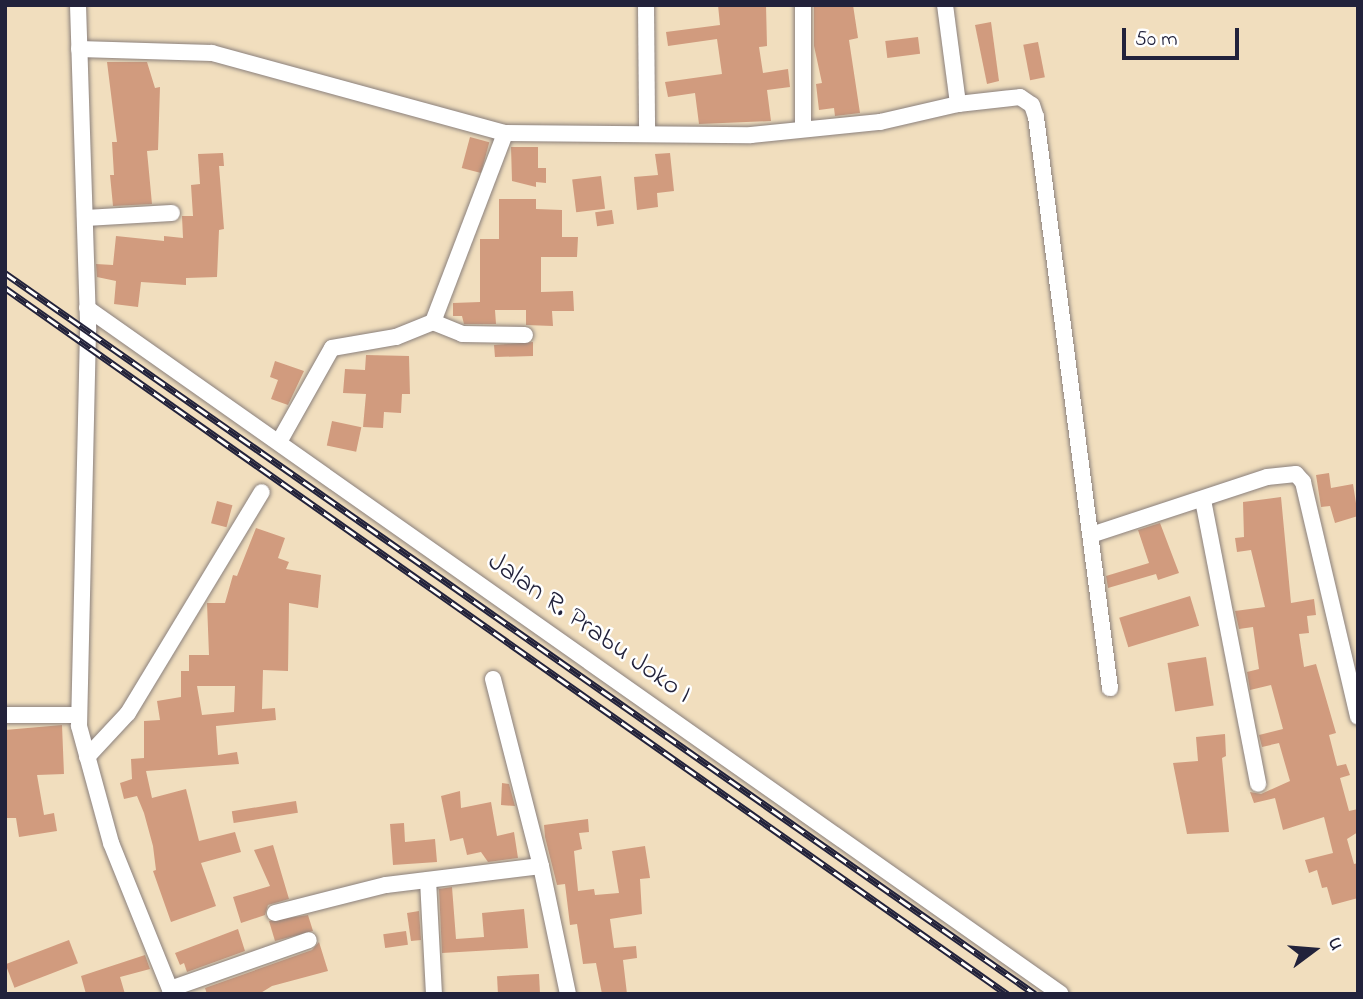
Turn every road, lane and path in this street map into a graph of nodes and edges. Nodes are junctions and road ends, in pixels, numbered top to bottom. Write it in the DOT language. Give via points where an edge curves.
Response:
graph roads {
  1 [pos="78,5"];
  2 [pos="646,5"];
  3 [pos="803,5"];
  4 [pos="945,5"];
  5 [pos="79,49"];
  6 [pos="958,104"];
  7 [pos="803,129"];
  8 [pos="648,132"];
  9 [pos="505,133"];
  10 [pos="172,213"];
  11 [pos="85,218"];
  12 [pos="87,308"];
  13 [pos="433,322"];
  14 [pos="525,335"];
  15 [pos="279,442"];
  16 [pos="262,492"];
  17 [pos="1203,500"];
  18 [pos="1091,535"];
  19 [pos="493,680"];
  20 [pos="1110,688"];
  21 [pos="5,715"];
  22 [pos="1358,717"];
  23 [pos="79,720"];
  24 [pos="86,751"];
  25 [pos="1258,784"];
  26 [pos="541,866"];
  27 [pos="428,880"];
  28 [pos="275,913"];
  29 [pos="309,940"];
  30 [pos="171,991"];
  31 [pos="434,994"];
  32 [pos="568,994"];
  33 [pos="1061,994"];
  1 -- 5 [label="street"];
  2 -- 8 [label="street"];
  3 -- 7 [label="street"];
  4 -- 6 [label="street"];
  5 -- 9 [label="street" via="212,53"];
  5 -- 11 [label="street"];
  6 -- 7 [label="street" via="880,122"];
  6 -- 18 [label="street" via="1011,95 1027,100 1035,110"];
  7 -- 8 [label="street" via="751,135"];
  8 -- 9 [label="street"];
  9 -- 13 [label="street"];
  10 -- 11 [label="street"];
  11 -- 12 [label="street"];
  12 -- 15 [label="street, Jalan R. Prabu Joko I"];
  12 -- 23 [label="street"];
  13 -- 14 [label="street" via="461,334"];
  13 -- 15 [label="street" via="396,337 332,348"];
  15 -- 33 [label="street, Jalan R. Prabu Joko I"];
  16 -- 24 [label="street" via="128,713"];
  17 -- 18 [label="street"];
  17 -- 22 [label="street" via="1267,477 1296,474 1303,482"];
  17 -- 25 [label="street"];
  18 -- 20 [label="street"];
  19 -- 26 [label="street"];
  21 -- 23 [label="street"];
  23 -- 24 [label="street"];
  24 -- 30 [label="street" via="111,842"];
  26 -- 27 [label="street"];
  26 -- 32 [label="street"];
  27 -- 28 [label="street" via="362,890"];
  27 -- 31 [label="street"];
  29 -- 30 [label="street"];
}
